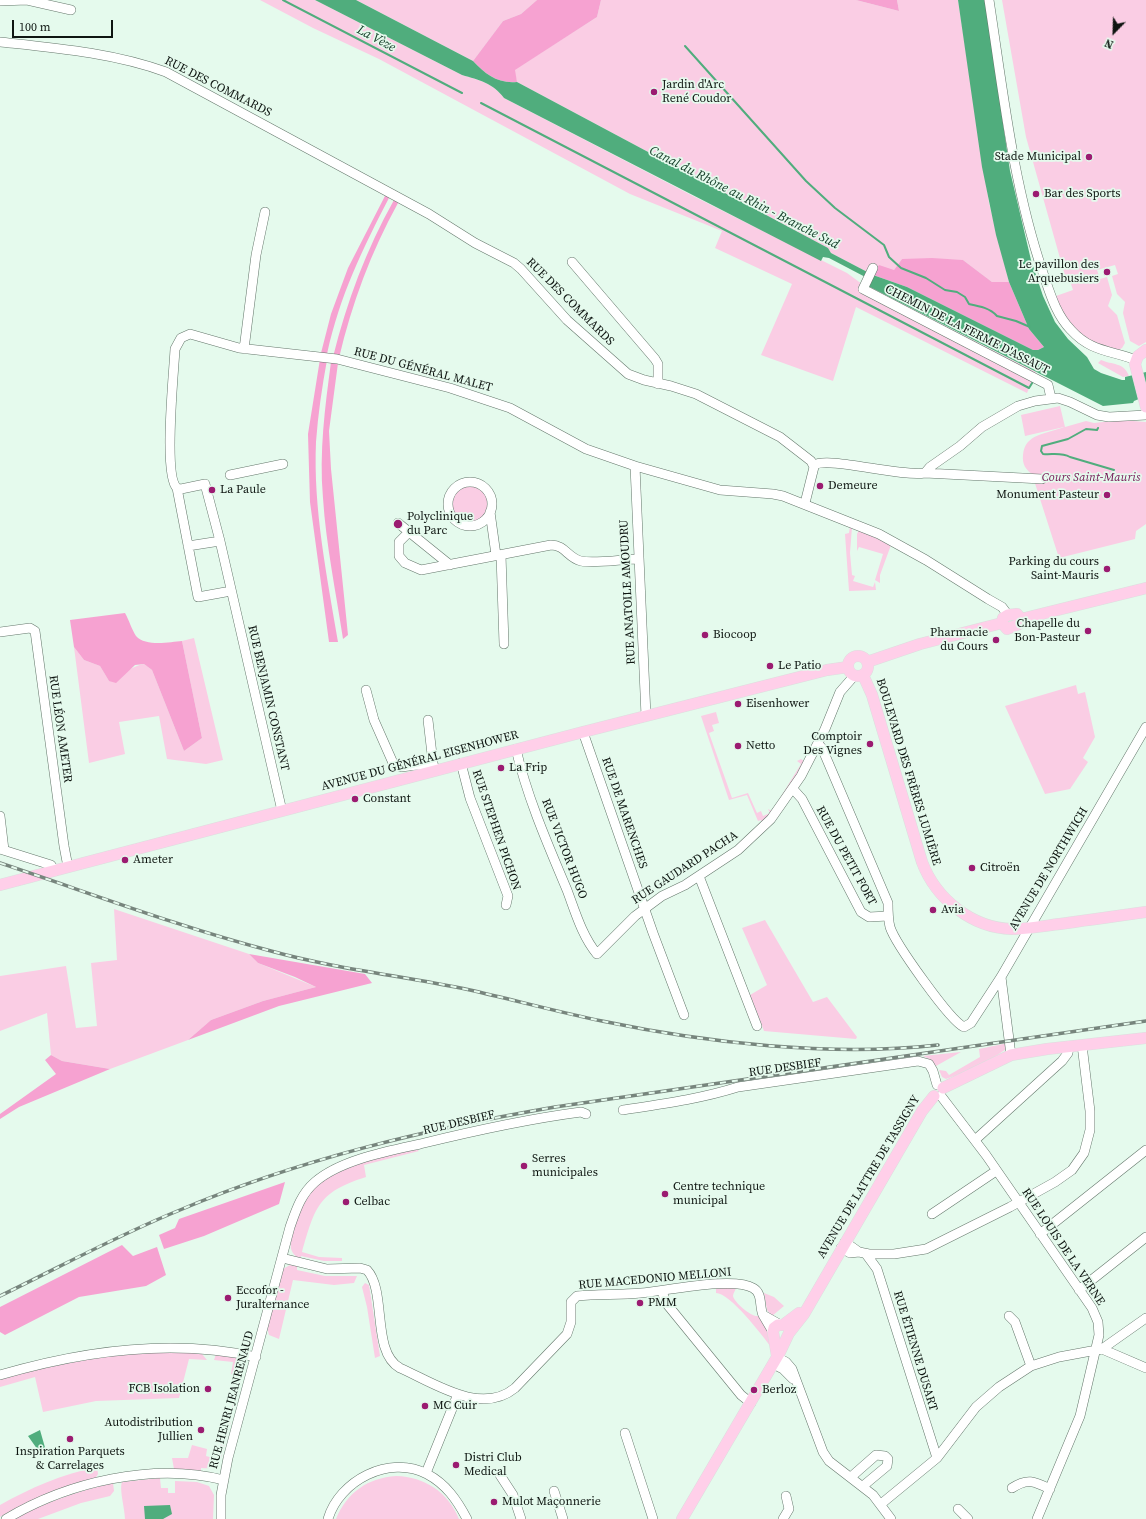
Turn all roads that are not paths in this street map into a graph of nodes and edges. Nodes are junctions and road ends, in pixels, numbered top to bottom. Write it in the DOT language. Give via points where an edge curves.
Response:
graph roads {
  1 [pos="989,0"];
  2 [pos="995,0"];
  3 [pos="0,1"];
  4 [pos="71,10"];
  5 [pos="0,42"];
  6 [pos="1005,106"];
  7 [pos="265,212"];
  8 [pos="572,262"];
  9 [pos="873,268"];
  10 [pos="244,349"];
  11 [pos="1146,350"];
  12 [pos="1136,360"];
  13 [pos="658,384"];
  14 [pos="1051,398"];
  15 [pos="1145,403"];
  16 [pos="1146,415"];
  17 [pos="283,464"];
  18 [pos="814,464"];
  19 [pos="635,466"];
  20 [pos="925,473"];
  21 [pos="230,475"];
  22 [pos="1042,479"];
  23 [pos="176,488"];
  24 [pos="805,504"];
  25 [pos="490,512"];
  26 [pos="398,523"];
  27 [pos="408,533"];
  28 [pos="220,541"];
  29 [pos="188,546"];
  30 [pos="498,555"];
  31 [pos="639,559"];
  32 [pos="450,565"];
  33 [pos="1146,588"];
  34 [pos="231,591"];
  35 [pos="1005,619"];
  36 [pos="0,632"];
  37 [pos="504,644"];
  38 [pos="867,662"];
  39 [pos="855,673"];
  40 [pos="366,690"];
  41 [pos="646,716"];
  42 [pos="428,720"];
  43 [pos="1146,727"];
  44 [pos="583,732"];
  45 [pos="818,744"];
  46 [pos="516,749"];
  47 [pos="461,764"];
  48 [pos="434,767"];
  49 [pos="793,789"];
  50 [pos="282,811"];
  51 [pos="0,816"];
  52 [pos="2,850"];
  53 [pos="68,867"];
  54 [pos="55,871"];
  55 [pos="699,876"];
  56 [pos="0,885"];
  57 [pos="506,905"];
  58 [pos="645,908"];
  59 [pos="1146,912"];
  60 [pos="888,916"];
  61 [pos="1028,928"];
  62 [pos="597,954"];
  63 [pos="1001,977"];
  64 [pos="684,1015"];
  65 [pos="757,1026"];
  66 [pos="1146,1038"];
  67 [pos="1082,1045"];
  68 [pos="1069,1046"];
  69 [pos="1011,1055"];
  70 [pos="939,1091"];
  71 [pos="623,1110"];
  72 [pos="586,1114"];
  73 [pos="975,1140"];
  74 [pos="1146,1150"];
  75 [pos="361,1160"];
  76 [pos="996,1171"];
  77 [pos="1018,1202"];
  78 [pos="932,1214"];
  79 [pos="1040,1234"];
  80 [pos="1146,1237"];
  81 [pos="843,1245"];
  82 [pos="863,1253"];
  83 [pos="282,1258"];
  84 [pos="1079,1290"];
  85 [pos="662,1291"];
  86 [pos="1009,1316"];
  87 [pos="1146,1318"];
  88 [pos="781,1332"];
  89 [pos="1099,1350"];
  90 [pos="256,1357"];
  91 [pos="775,1360"];
  92 [pos="1031,1366"];
  93 [pos="1146,1368"];
  94 [pos="0,1375"];
  95 [pos="458,1394"];
  96 [pos="751,1403"];
  97 [pos="626,1433"];
  98 [pos="937,1458"];
  99 [pos="426,1473"];
  100 [pos="500,1475"];
  101 [pos="851,1477"];
  102 [pos="224,1480"];
  103 [pos="863,1486"];
  104 [pos="1012,1488"];
  105 [pos="1050,1489"];
  106 [pos="554,1491"];
  107 [pos="786,1496"];
  108 [pos="881,1504"];
  109 [pos="958,1509"];
  110 [pos="6,1519"];
  111 [pos="220,1519"];
  112 [pos="328,1519"];
  113 [pos="467,1519"];
  114 [pos="521,1519"];
  115 [pos="563,1519"];
  116 [pos="653,1519"];
  117 [pos="682,1519"];
  118 [pos="783,1519"];
  119 [pos="891,1519"];
  120 [pos="968,1519"];
  121 [pos="1037,1519"];
  1 -- 6 [label="street"];
  2 -- 6 [label="street" via="1008,84"];
  3 -- 4 [label="street" via="27,0"];
  5 -- 13 [label="street, RUE DES COMMARDS" via="144,64 184,81 514,263 567,320 617,366 635,378"];
  6 -- 12 [label="street" via="1036,254 1058,312 1066,325 1083,341 1100,350"];
  7 -- 10 [label="street" via="256,255"];
  8 -- 13 [label="street" via="655,359 658,364"];
  9 -- 14 [label="street, CHEMIN DE LA FERME D'ASSAUT" via="864,287 1048,385"];
  10 -- 19 [label="street, RUE DU GÉNÉRAL MALET" via="322,356 450,388 485,399 537,422 586,449"];
  10 -- 23 [label="street, RUE DU GÉNÉRAL MALET" via="194,334 181,338 175,349 170,448 172,482"];
  11 -- 12 [label="main road"];
  12 -- 15 [label="main road" via="1136,373"];
  13 -- 18 [label="street, RUE DES COMMARDS" via="696,394 769,431"];
  14 -- 16 [label="street" via="1070,402 1101,416"];
  14 -- 20 [label="street" via="1026,403 982,427"];
  17 -- 21 [label="street"];
  18 -- 20 [label="street" via="832,463 899,473"];
  18 -- 24 [label="street"];
  19 -- 24 [label="street, RUE DU GÉNÉRAL MALET" via="720,490 773,494"];
  19 -- 31 [label="street, RUE ANATOILE AMOUDRU"];
  20 -- 22 [label="street"];
  23 -- 28 [label="street, RUE BENJAMIN CONSTANT" via="205,484"];
  23 -- 29 [label="street"];
  24 -- 35 [label="street, RUE DU GÉNÉRAL MALET" via="900,544 1002,608"];
  25 -- 25 [label="street" via="492,505 488,491 477,483 470,482 457,486 449,498 448,506 454,519 467,525 481,522"];
  25 -- 30 [label="street"];
  26 -- 27 [label="street"];
  27 -- 32 [label="street"];
  27 -- 32 [label="street" via="401,539 398,547 399,556 405,563 421,570"];
  28 -- 29 [label="street"];
  28 -- 34 [label="street, RUE BENJAMIN CONSTANT"];
  29 -- 34 [label="street" via="198,597"];
  30 -- 31 [label="street" via="557,545 580,560"];
  30 -- 32 [label="street"];
  30 -- 37 [label="street"];
  31 -- 41 [label="street, RUE ANATOILE AMOUDRU"];
  33 -- 35 [label="main road" via="1021,619 1017,614"];
  34 -- 50 [label="street, RUE BENJAMIN CONSTANT"];
  35 -- 38 [label="main road, AVENUE DU GÉNÉRAL EISENHOWER"];
  36 -- 53 [label="street, RUE LÉON AMETER" via="30,628 35,632"];
  38 -- 39 [label="main road" via="867,671"];
  38 -- 39 [label="main road, AVENUE DU GÉNÉRAL EISENHOWER" via="856,657 850,660"];
  39 -- 41 [label="main road, AVENUE DU GÉNÉRAL EISENHOWER" via="827,670"];
  39 -- 45 [label="street, RUE GAUDARD PACHA" via="840,692"];
  39 -- 61 [label="main road, BOULEVARD DES FRÈRES LUMIÈRE" via="872,695 930,881 954,907 976,920 1009,929"];
  40 -- 48 [label="street" via="374,720 393,763 402,767"];
  41 -- 44 [label="main road, AVENUE DU GÉNÉRAL EISENHOWER"];
  42 -- 48 [label="street"];
  43 -- 61 [label="street, AVENUE DE NORTHWICH"];
  44 -- 46 [label="main road, AVENUE DU GÉNÉRAL EISENHOWER"];
  44 -- 58 [label="street, RUE DE MARENCHES"];
  45 -- 49 [label="street, RUE GAUDARD PACHA"];
  45 -- 60 [label="street" via="822,748 879,880 888,903"];
  46 -- 47 [label="main road, AVENUE DU GÉNÉRAL EISENHOWER"];
  46 -- 62 [label="street, RUE VICTOR HUGO" via="546,839 579,920 591,947"];
  47 -- 48 [label="main road, AVENUE DU GÉNÉRAL EISENHOWER"];
  47 -- 57 [label="street, RUE STEPHEN PICHON" via="470,798 508,896"];
  48 -- 50 [label="main road, AVENUE DU GÉNÉRAL EISENHOWER"];
  49 -- 55 [label="street, RUE GAUDARD PACHA" via="771,819 738,850"];
  49 -- 60 [label="street, RUE DU PETIT FORT" via="802,799 861,912 869,918"];
  50 -- 53 [label="main road, AVENUE DU GÉNÉRAL EISENHOWER"];
  51 -- 52 [label="street"];
  52 -- 54 [label="street" via="51,865"];
  53 -- 54 [label="main road, AVENUE DU GÉNÉRAL EISENHOWER"];
  54 -- 56 [label="main road, AVENUE DU GÉNÉRAL EISENHOWER"];
  55 -- 58 [label="street, RUE GAUDARD PACHA"];
  55 -- 65 [label="street"];
  58 -- 62 [label="street, RUE GAUDARD PACHA" via="622,927"];
  58 -- 64 [label="street, RUE DE MARENCHES"];
  59 -- 61 [label="main road, BOULEVARD DES FRÈRES LUMIÈRE"];
  60 -- 63 [label="street, AVENUE DE NORTHWICH" via="890,928 902,950 950,1015 962,1026 971,1023"];
  61 -- 63 [label="street, AVENUE DE NORTHWICH"];
  63 -- 69 [label="street"];
  66 -- 67 [label="main road"];
  67 -- 68 [label="main road"];
  67 -- 77 [label="street" via="1091,1116 1087,1146 1078,1162 1065,1176"];
  68 -- 69 [label="main road"];
  68 -- 73 [label="street" via="1068,1053 1062,1061"];
  69 -- 70 [label="main road"];
  70 -- 71 [label="street, RUE DESBIEF" via="928,1064 918,1061 738,1087 669,1103"];
  70 -- 73 [label="street, RUE LOUIS DE LA VERNE"];
  70 -- 81 [label="main road, AVENUE DE LATTRE DE TASSIGNY" via="922,1111"];
  72 -- 75 [label="street, RUE DESBIEF" via="581,1112 539,1118 469,1132"];
  73 -- 76 [label="street, RUE LOUIS DE LA VERNE"];
  74 -- 79 [label="street"];
  75 -- 83 [label="street, RUE HENRI JEANRENAUD" via="323,1176 305,1192 294,1214"];
  76 -- 77 [label="street, RUE LOUIS DE LA VERNE"];
  76 -- 78 [label="street"];
  77 -- 79 [label="street, RUE LOUIS DE LA VERNE"];
  77 -- 82 [label="street" via="926,1249 894,1254"];
  79 -- 84 [label="street, RUE LOUIS DE LA VERNE"];
  80 -- 84 [label="street"];
  81 -- 82 [label="street, RUE ÉTIENNE DUSART"];
  81 -- 88 [label="main road, AVENUE DE LATTRE DE TASSIGNY" via="808,1306"];
  82 -- 98 [label="street, RUE ÉTIENNE DUSART" via="877,1269"];
  83 -- 90 [label="street, RUE HENRI JEANRENAUD"];
  83 -- 95 [label="street, RUE MACEDONIO MELLONI" via="327,1269 367,1270 374,1282 385,1349 390,1360 400,1368"];
  84 -- 89 [label="street, RUE LOUIS DE LA VERNE" via="1098,1322"];
  85 -- 88 [label="street, RUE MACEDONIO MELLONI" via="719,1284 753,1287 758,1293 763,1315"];
  85 -- 95 [label="street, RUE MACEDONIO MELLONI" via="577,1296 571,1302 571,1322 567,1334 515,1388 492,1399 475,1399"];
  85 -- 96 [label="street" via="666,1303 741,1396"];
  86 -- 92 [label="street" via="1015,1322"];
  87 -- 89 [label="street"];
  88 -- 91 [label="main road"];
  89 -- 92 [label="street" via="1076,1353"];
  89 -- 93 [label="street"];
  89 -- 105 [label="street, RUE LOUIS DE LA VERNE" via="1080,1416"];
  90 -- 94 [label="street" via="212,1350 143,1348 39,1364"];
  90 -- 102 [label="street, RUE HENRI JEANRENAUD"];
  91 -- 96 [label="main road"];
  91 -- 101 [label="street" via="789,1364 826,1456 834,1466"];
  92 -- 98 [label="street" via="999,1387 976,1407"];
  95 -- 99 [label="street"];
  96 -- 117 [label="main road"];
  97 -- 116 [label="street"];
  98 -- 108 [label="street"];
  99 -- 112 [label="street" via="398,1468 369,1473 341,1494"];
  99 -- 113 [label="street" via="454,1497"];
  100 -- 114 [label="street" via="513,1495"];
  101 -- 103 [label="street"];
  101 -- 103 [label="street" via="876,1456 885,1456 888,1459 887,1466"];
  102 -- 110 [label="street" via="203,1475 177,1474 130,1477 82,1486 44,1500"];
  102 -- 111 [label="street, RUE HENRI JEANRENAUD"];
  103 -- 108 [label="street"];
  104 -- 105 [label="street" via="1027,1481"];
  105 -- 121 [label="street, RUE LOUIS DE LA VERNE"];
  106 -- 115 [label="street"];
  107 -- 118 [label="street" via="789,1509"];
  108 -- 119 [label="street"];
  109 -- 120 [label="street"];
}
